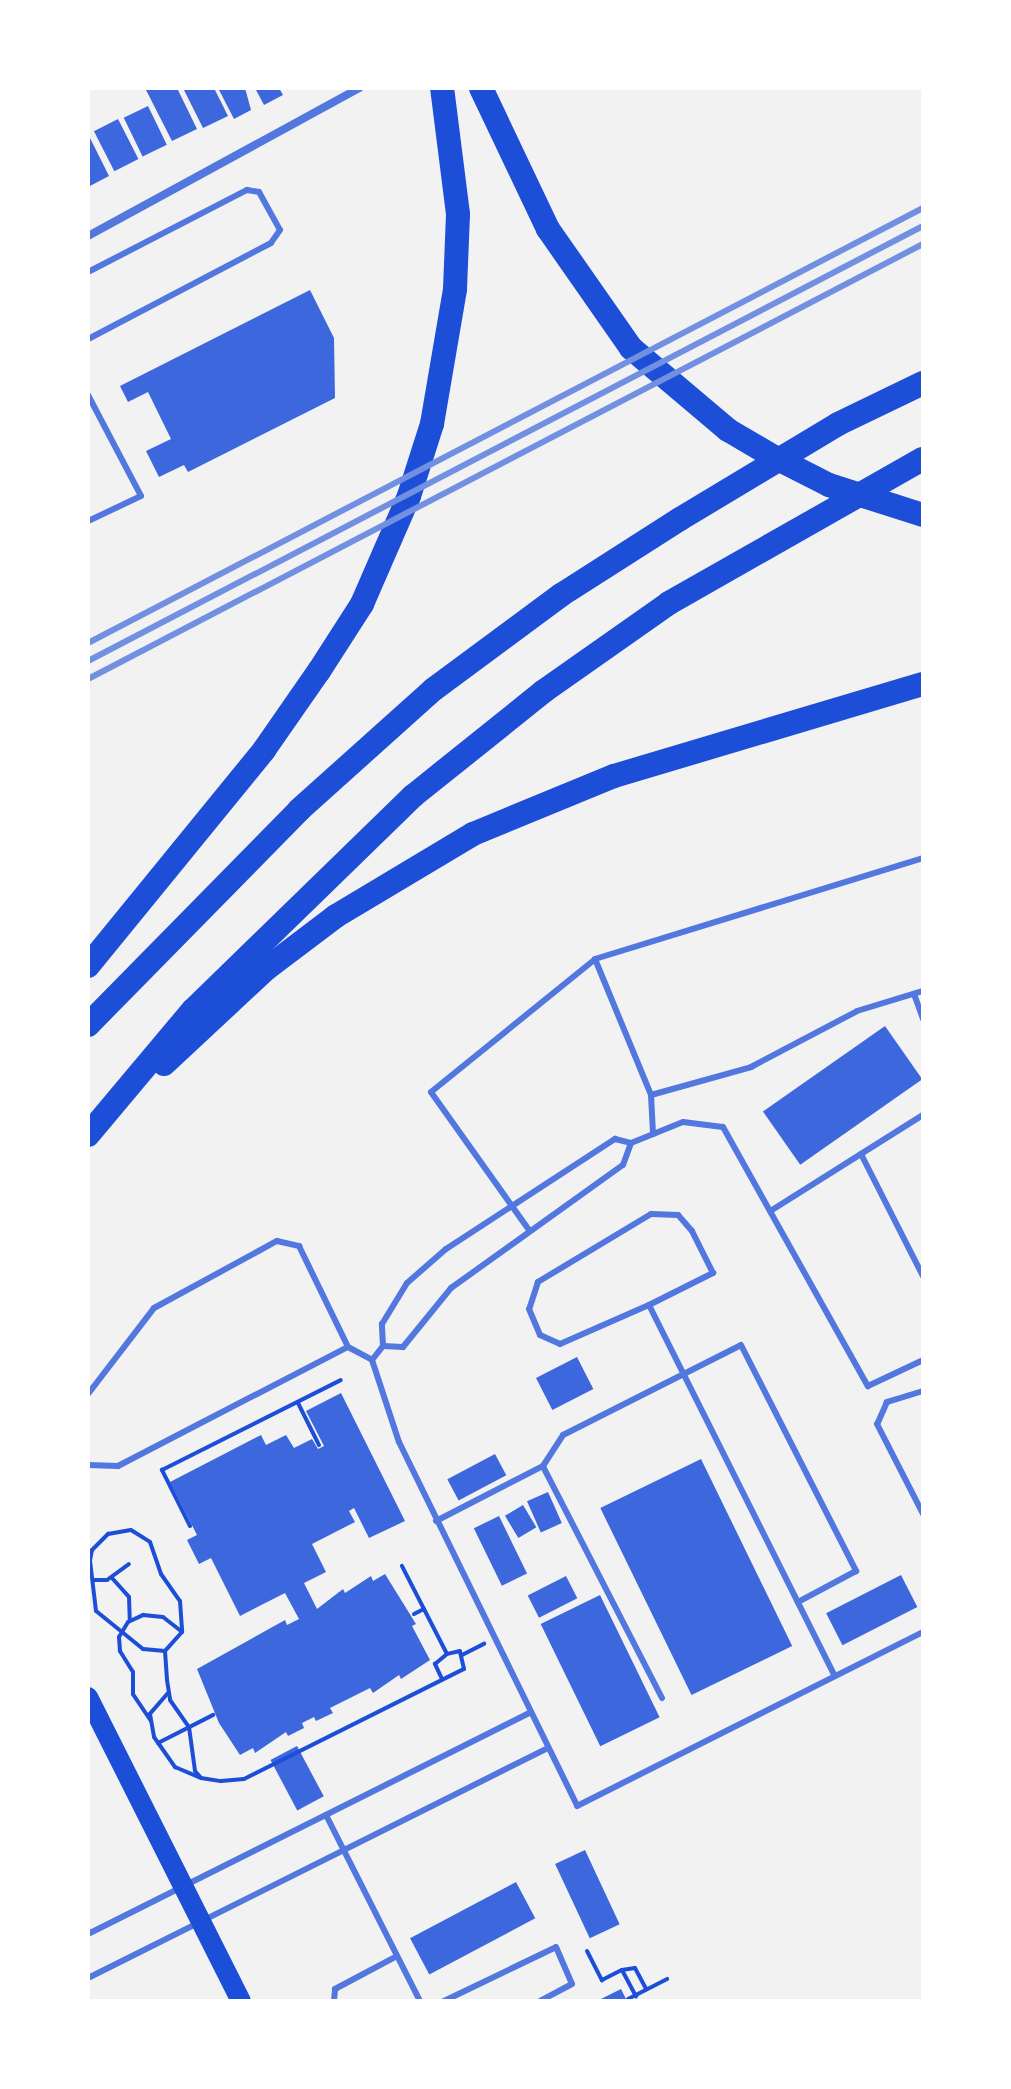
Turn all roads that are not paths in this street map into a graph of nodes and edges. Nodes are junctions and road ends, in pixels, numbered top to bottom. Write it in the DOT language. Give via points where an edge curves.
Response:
graph roads {
  1 [pos="359,88"];
  2 [pos="442,88"];
  3 [pos="481,88"];
  4 [pos="88,236"];
  5 [pos="88,272"];
  6 [pos="88,339"];
  7 [pos="923,383"];
  8 [pos="88,395"];
  9 [pos="923,459"];
  10 [pos="923,515"];
  11 [pos="88,521"];
  12 [pos="923,684"];
  13 [pos="923,858"];
  14 [pos="595,959"];
  15 [pos="88,966"];
  16 [pos="923,991"];
  17 [pos="914,994"];
  18 [pos="923,1019"];
  19 [pos="88,1025"];
  20 [pos="651,1095"];
  21 [pos="923,1115"];
  22 [pos="90,1133"];
  23 [pos="653,1134"];
  24 [pos="631,1143"];
  25 [pos="861,1154"];
  26 [pos="513,1205"];
  27 [pos="772,1210"];
  28 [pos="529,1230"];
  29 [pos="923,1276"];
  30 [pos="649,1305"];
  31 [pos="383,1346"];
  32 [pos="348,1347"];
  33 [pos="372,1360"];
  34 [pos="923,1360"];
  35 [pos="684,1374"];
  36 [pos="923,1391"];
  37 [pos="88,1394"];
  38 [pos="88,1465"];
  39 [pos="543,1466"];
  40 [pos="923,1514"];
  41 [pos="436,1521"];
  42 [pos="798,1602"];
  43 [pos="923,1632"];
  44 [pos="835,1676"];
  45 [pos="88,1697"];
  46 [pos="662,1698"];
  47 [pos="530,1713"];
  48 [pos="548,1748"];
  49 [pos="326,1815"];
  50 [pos="343,1848"];
  51 [pos="184,1887"];
  52 [pos="201,1920"];
  53 [pos="88,1934"];
  54 [pos="397,1956"];
  55 [pos="88,1978"];
  56 [pos="241,2001"];
  57 [pos="334,2001"];
  58 [pos="420,2001"];
  59 [pos="444,2001"];
  60 [pos="540,2001"];
  1 -- 4 [label="street"];
  2 -- 15 [label="highway" via="457,229 455,289 432,424 383,556 362,604 264,750"];
  3 -- 10 [label="highway" via="517,173 583,286 631,348 728,430 829,485"];
  5 -- 6 [label="lane" via="247,190 259,192 280,230 271,243"];
  7 -- 19 [label="highway" via="838,424 680,519 561,595 434,689 288,821"];
  8 -- 11 [label="lane" via="141,496"];
  9 -- 22 [label="highway" via="669,603 544,691 425,786 193,1010"];
  12 -- 22 [label="highway" via="614,776 461,840 401,872 266,969"];
  13 -- 14 [label="lane"];
  14 -- 20 [label="lane"];
  14 -- 26 [label="lane" via="431,1092"];
  16 -- 17 [label="lane"];
  17 -- 18 [label="lane"];
  17 -- 20 [label="lane" via="857,1011 751,1067"];
  20 -- 23 [label="lane"];
  21 -- 25 [label="lane"];
  23 -- 24 [label="lane"];
  23 -- 27 [label="lane" via="683,1122 723,1127"];
  24 -- 26 [label="lane" via="615,1139"];
  24 -- 28 [label="lane" via="623,1165"];
  25 -- 27 [label="lane"];
  25 -- 29 [label="lane"];
  26 -- 28 [label="lane"];
  26 -- 31 [label="lane" via="446,1249 407,1283 382,1324"];
  27 -- 34 [label="lane" via="868,1386"];
  28 -- 31 [label="lane" via="451,1288 403,1347"];
  30 -- 30 [label="lane" via="560,1344 540,1335 529,1309 538,1282 651,1214 678,1215 713,1273"];
  30 -- 35 [label="lane"];
  31 -- 33 [label="lane"];
  32 -- 33 [label="lane"];
  32 -- 37 [label="lane" via="299,1246 277,1241 154,1308"];
  32 -- 38 [label="lane" via="118,1466"];
  33 -- 41 [label="lane" via="399,1442"];
  35 -- 39 [label="lane" via="563,1435"];
  35 -- 42 [label="lane"];
  35 -- 42 [label="lane" via="741,1345 856,1571"];
  36 -- 40 [label="lane" via="887,1402 877,1424"];
  39 -- 41 [label="lane"];
  39 -- 46 [label="lane"];
  41 -- 47 [label="lane"];
  42 -- 44 [label="lane"];
  43 -- 44 [label="lane"];
  44 -- 48 [label="lane" via="577,1806"];
  45 -- 51 [label="main road"];
  47 -- 48 [label="lane"];
  47 -- 49 [label="lane"];
  48 -- 50 [label="lane"];
  49 -- 50 [label="lane"];
  49 -- 51 [label="lane"];
  50 -- 52 [label="lane"];
  50 -- 54 [label="lane"];
  51 -- 52 [label="main road"];
  51 -- 53 [label="lane"];
  52 -- 55 [label="lane"];
  52 -- 56 [label="main road"];
  54 -- 57 [label="lane" via="335,1989"];
  54 -- 58 [label="lane"];
  59 -- 60 [label="lane" via="552,1946 572,1984"];
}
